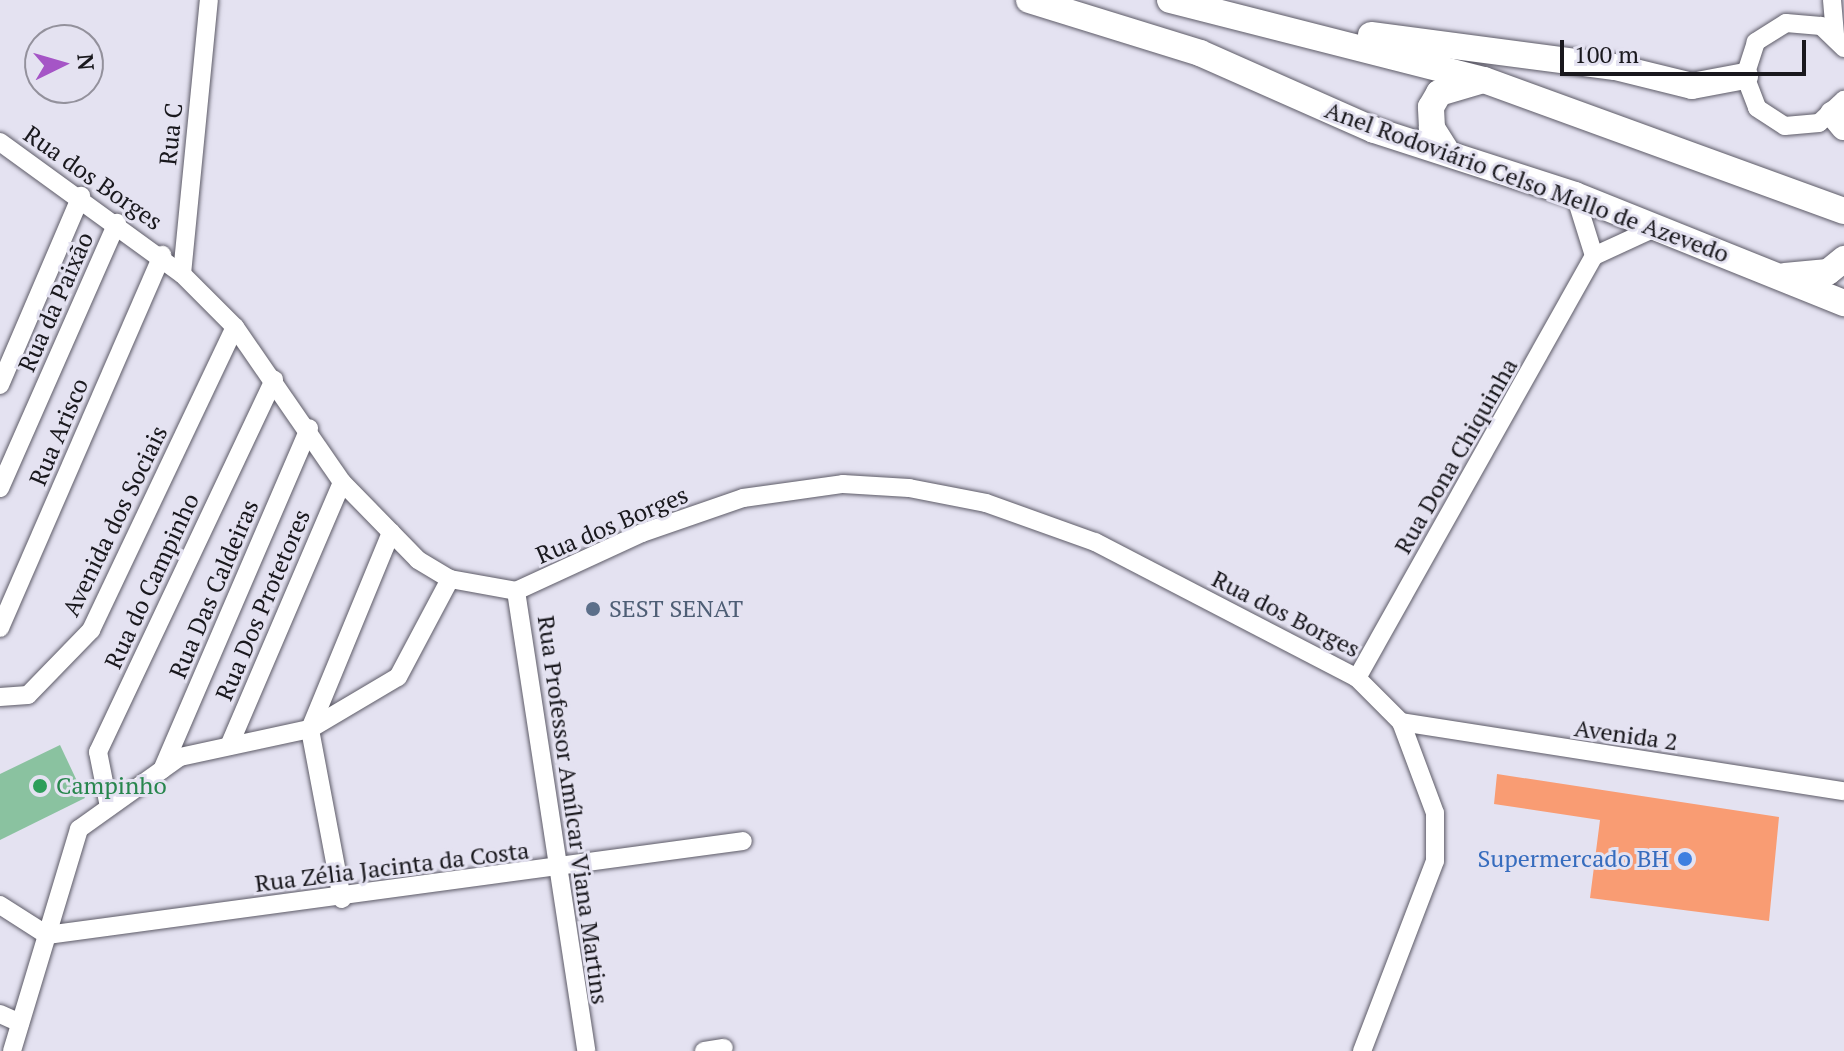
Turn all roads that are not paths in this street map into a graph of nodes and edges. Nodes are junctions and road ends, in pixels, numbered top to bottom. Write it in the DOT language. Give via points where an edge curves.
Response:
graph roads {
  1 [pos="209,0"];
  2 [pos="1029,0"];
  3 [pos="1170,0"];
  4 [pos="1832,0"];
  5 [pos="1273,22"];
  6 [pos="1840,42"];
  7 [pos="1745,76"];
  8 [pos="1484,80"];
  9 [pos="1841,110"];
  10 [pos="0,142"];
  11 [pos="1445,149"];
  12 [pos="1575,195"];
  13 [pos="81,196"];
  14 [pos="1808,197"];
  15 [pos="1844,211"];
  16 [pos="117,223"];
  17 [pos="1657,227"];
  18 [pos="1844,233"];
  19 [pos="162,255"];
  20 [pos="1594,256"];
  21 [pos="1844,259"];
  22 [pos="182,274"];
  23 [pos="1777,276"];
  24 [pos="1844,303"];
  25 [pos="235,327"];
  26 [pos="274,380"];
  27 [pos="0,385"];
  28 [pos="309,428"];
  29 [pos="342,482"];
  30 [pos="0,488"];
  31 [pos="391,532"];
  32 [pos="450,579"];
  33 [pos="516,591"];
  34 [pos="0,628"];
  35 [pos="1357,678"];
  36 [pos="0,697"];
  37 [pos="1401,722"];
  38 [pos="310,729"];
  39 [pos="229,746"];
  40 [pos="162,770"];
  41 [pos="1844,791"];
  42 [pos="109,807"];
  43 [pos="743,841"];
  44 [pos="558,870"];
  45 [pos="342,899"];
  46 [pos="0,905"];
  47 [pos="47,935"];
  48 [pos="0,1014"];
  49 [pos="20,1023"];
  50 [pos="582,1046"];
  51 [pos="724,1048"];
  52 [pos="12,1051"];
  53 [pos="704,1051"];
  54 [pos="1362,1051"];
  1 -- 22 [label="street, Rua C"];
  2 -- 11 [label="highway, Anel Rodoviário Celso Mello de Azevedo" via="1200,53 1374,130"];
  3 -- 5 [label="highway"];
  4 -- 6 [label="street"];
  5 -- 7 [label="highway" via="1615,67 1692,86"];
  5 -- 8 [label="highway"];
  6 -- 7 [label="street" via="1804,21 1769,30 1752,50"];
  7 -- 9 [label="street" via="1757,108 1778,123 1802,127"];
  8 -- 11 [label="highway" via="1448,89 1431,107 1432,128"];
  8 -- 14 [label="highway"];
  10 -- 13 [label="street, Rua dos Borges"];
  11 -- 12 [label="highway, Anel Rodoviário Celso Mello de Azevedo"];
  12 -- 17 [label="highway, Anel Rodoviário Celso Mello de Azevedo"];
  12 -- 20 [label="street"];
  13 -- 16 [label="street, Rua dos Borges"];
  13 -- 27 [label="street"];
  14 -- 15 [label="highway"];
  14 -- 18 [label="highway"];
  16 -- 19 [label="street, Rua dos Borges"];
  16 -- 30 [label="street, Rua da Paixão"];
  17 -- 20 [label="street"];
  17 -- 23 [label="highway, Anel Rodoviário Celso Mello de Azevedo"];
  19 -- 22 [label="street, Rua dos Borges"];
  19 -- 34 [label="street, Rua Arisco"];
  20 -- 35 [label="street, Rua Dona Chiquinha"];
  21 -- 23 [label="highway" via="1828,272"];
  22 -- 25 [label="street, Rua dos Borges"];
  23 -- 24 [label="highway, Anel Rodoviário Celso Mello de Azevedo"];
  25 -- 26 [label="street, Rua dos Borges"];
  25 -- 36 [label="street, Avenida dos Sociais" via="91,630 28,695"];
  26 -- 28 [label="street, Rua dos Borges"];
  26 -- 42 [label="street, Rua do Campinho" via="98,752"];
  28 -- 29 [label="street, Rua dos Borges"];
  28 -- 40 [label="street, Rua Das Caldeiras"];
  29 -- 31 [label="street, Rua dos Borges"];
  29 -- 39 [label="street, Rua Dos Protetores"];
  31 -- 32 [label="street, Rua dos Borges"];
  31 -- 38 [label="street"];
  32 -- 33 [label="street, Rua dos Borges"];
  32 -- 38 [label="street" via="398,677"];
  33 -- 35 [label="street, Rua dos Borges" via="642,533 743,498 843,484 909,488 986,503 1095,542"];
  33 -- 44 [label="street, Rua Professor Amílcar Viana Martins"];
  35 -- 37 [label="street, Rua dos Borges"];
  37 -- 41 [label="street, Avenida 2"];
  37 -- 54 [label="street, Rua dos Borges" via="1424,767 1435,861"];
  38 -- 39 [label="street"];
  38 -- 45 [label="street"];
  39 -- 40 [label="street" via="180,757"];
  40 -- 42 [label="street"];
  42 -- 47 [label="street" via="79,829"];
  43 -- 44 [label="street, Rua Zélia Jacinta da Costa"];
  44 -- 45 [label="street, Rua Zélia Jacinta da Costa"];
  44 -- 50 [label="street, Rua Professor Amílcar Viana Martins"];
  45 -- 47 [label="street, Rua Zélia Jacinta da Costa"];
  46 -- 47 [label="street"];
  47 -- 49 [label="street"];
  48 -- 49 [label="street"];
  49 -- 52 [label="street"];
  51 -- 53 [label="street"];
}
